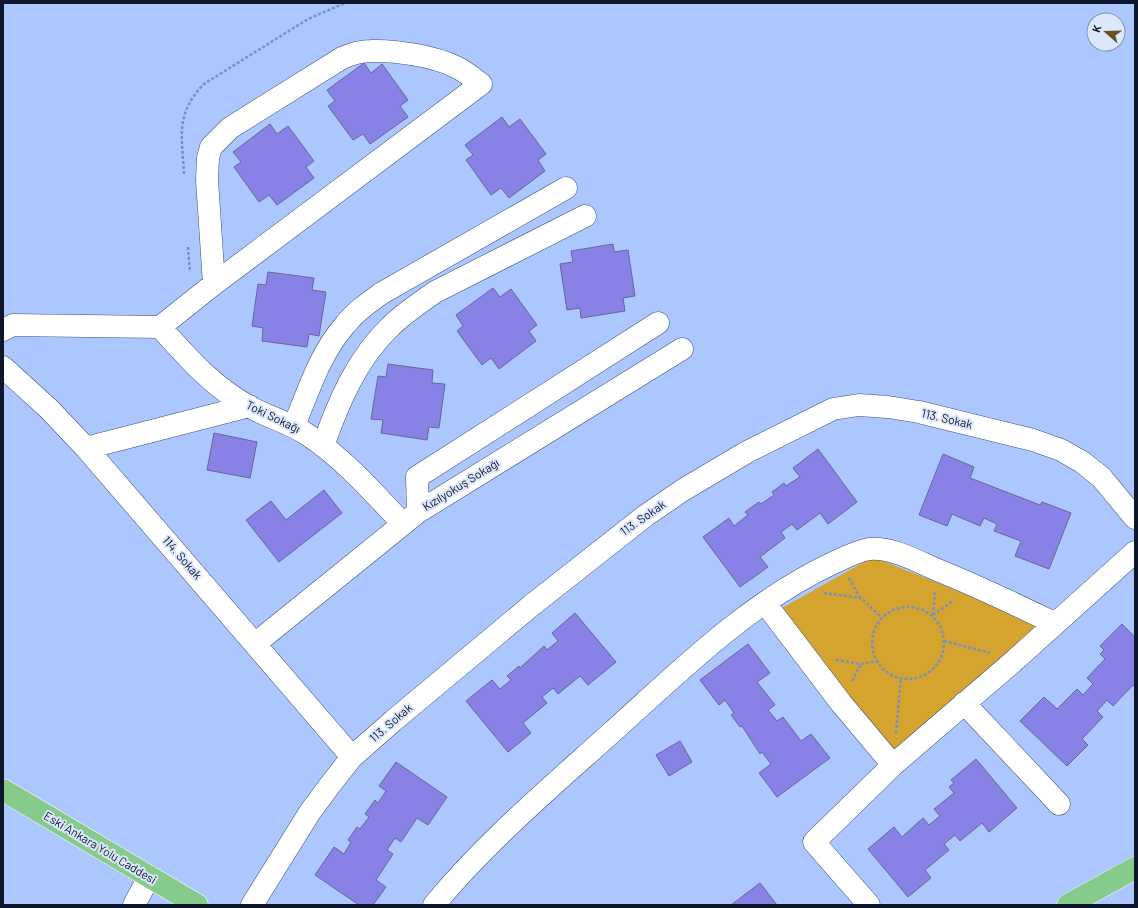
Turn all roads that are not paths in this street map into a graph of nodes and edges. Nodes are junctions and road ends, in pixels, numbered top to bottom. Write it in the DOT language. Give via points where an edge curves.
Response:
graph roads {
  1 [pos="566,188"];
  2 [pos="586,216"];
  3 [pos="214,284"];
  4 [pos="658,323"];
  5 [pos="160,327"];
  6 [pos="3,330"];
  7 [pos="682,349"];
  8 [pos="3,367"];
  9 [pos="249,406"];
  10 [pos="294,426"];
  11 [pos="323,446"];
  12 [pos="86,448"];
  13 [pos="410,518"];
  14 [pos="1135,518"];
  15 [pos="1135,552"];
  16 [pos="765,603"];
  17 [pos="1054,623"];
  18 [pos="256,643"];
  19 [pos="964,703"];
  20 [pos="352,757"];
  21 [pos="893,765"];
  22 [pos="3,790"];
  23 [pos="1059,804"];
  24 [pos="1135,868"];
  25 [pos="149,877"];
  26 [pos="134,905"];
  27 [pos="197,905"];
  28 [pos="252,905"];
  29 [pos="434,905"];
  30 [pos="869,905"];
  31 [pos="1068,905"];
  1 -- 10 [label="street" via="382,293 361,308 332,343"];
  2 -- 11 [label="street" via="435,292 391,326 374,343 344,392"];
  3 -- 3 [label="street" via="481,84 455,66 437,60 370,50 342,58 230,128 211,147 208,158 207,180"];
  3 -- 5 [label="street"];
  4 -- 13 [label="street" via="417,477"];
  5 -- 6 [label="street" via="13,325"];
  5 -- 9 [label="street, Toki Sokağı" via="197,369"];
  7 -- 13 [label="street, Kızılyokuş Sokağı"];
  8 -- 12 [label="street, 114. Sokak" via="49,409"];
  9 -- 10 [label="street, Toki Sokağı"];
  9 -- 12 [label="street"];
  10 -- 11 [label="street, Toki Sokağı"];
  11 -- 13 [label="street, Toki Sokağı"];
  12 -- 18 [label="street, 114. Sokak"];
  13 -- 18 [label="street, Kızılyokuş Sokağı"];
  14 -- 20 [label="street, 113. Sokak" via="1101,477 1061,450 1033,440 919,412 859,405 833,409 747,452 645,516 532,605"];
  15 -- 17 [label="street"];
  16 -- 17 [label="street" via="812,573 857,552 870,549 885,550 976,585"];
  16 -- 21 [label="street" via="841,703"];
  16 -- 29 [label="street" via="675,676 588,754 505,830"];
  17 -- 19 [label="street"];
  18 -- 20 [label="street, 114. Sokak"];
  19 -- 21 [label="street"];
  19 -- 23 [label="street"];
  20 -- 28 [label="street, 113. Sokak" via="310,812"];
  21 -- 30 [label="street" via="814,842"];
  22 -- 25 [label="main road, Eski Ankara Yolu Caddesi"];
  24 -- 31 [label="main road"];
  25 -- 26 [label="street"];
  25 -- 27 [label="main road, Eski Ankara Yolu Caddesi"];
}
